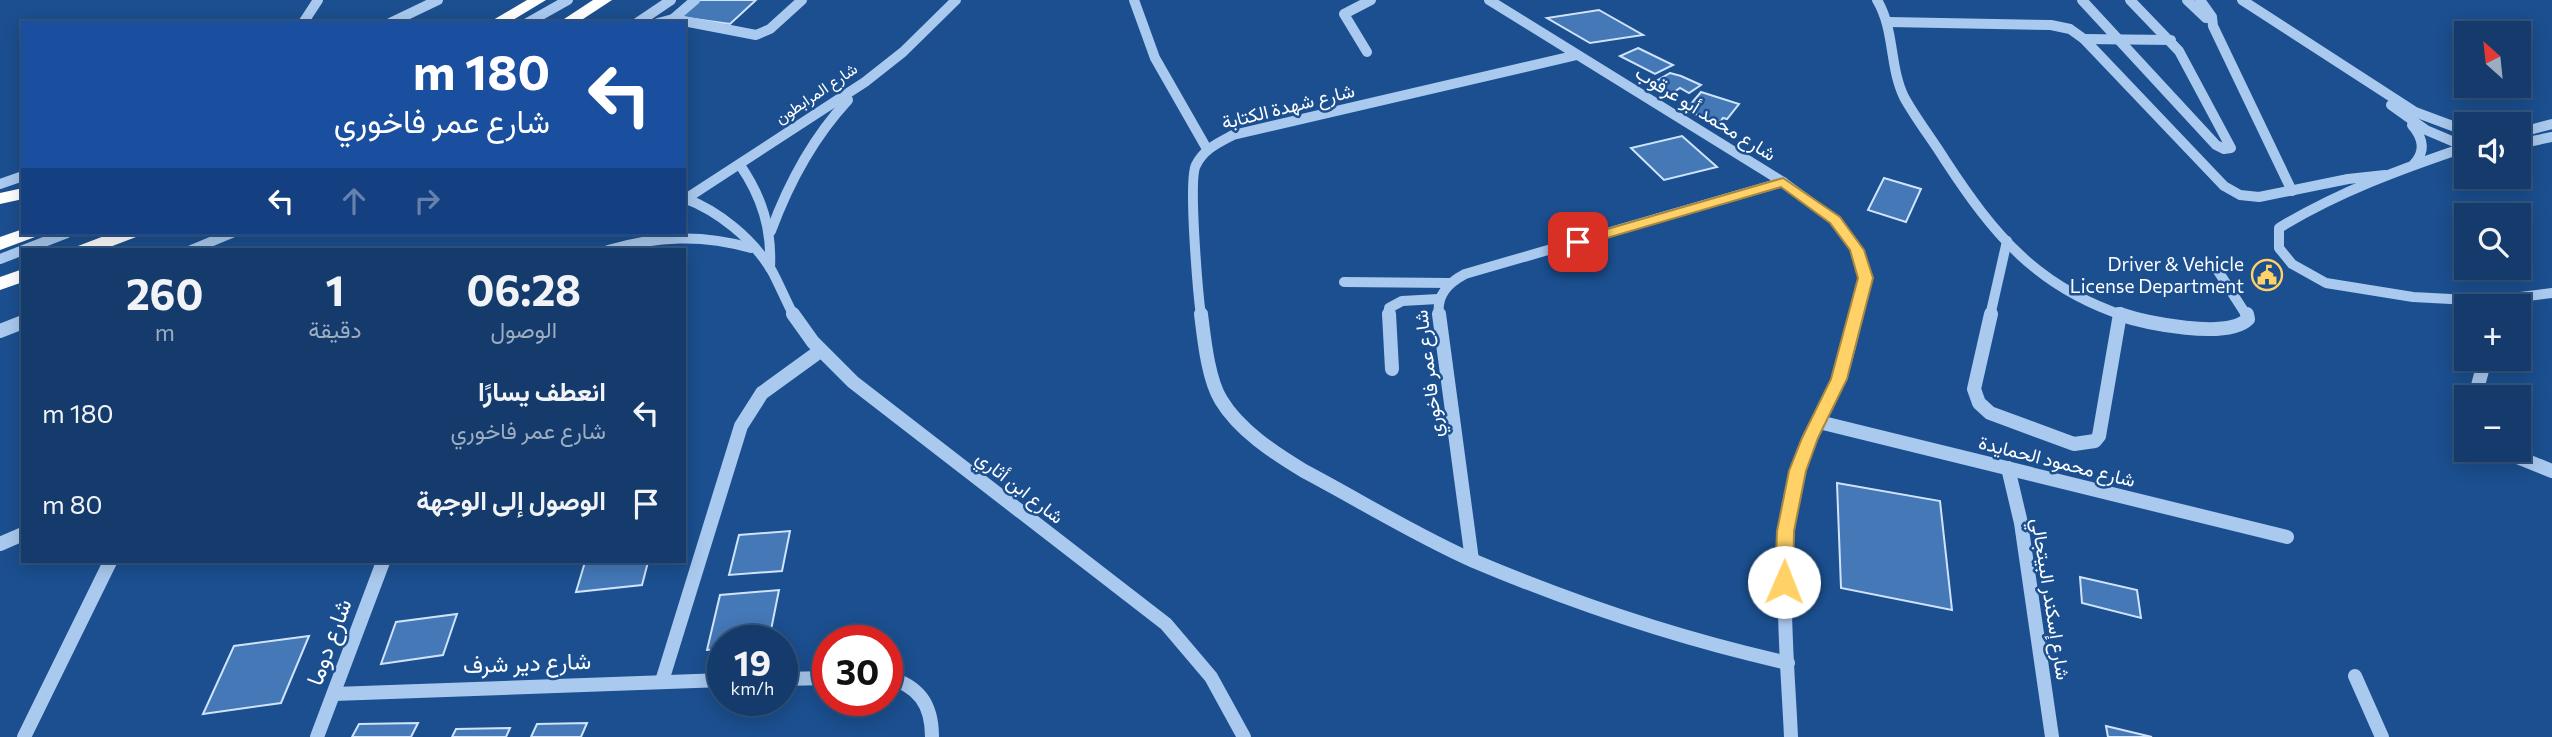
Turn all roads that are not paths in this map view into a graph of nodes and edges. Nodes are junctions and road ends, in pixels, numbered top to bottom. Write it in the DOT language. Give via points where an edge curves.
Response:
graph roads {
  1 [pos="318,0"];
  2 [pos="438,0"];
  3 [pos="538,0"];
  4 [pos="568,0"];
  5 [pos="576,0"];
  6 [pos="604,0"];
  7 [pos="671,0"];
  8 [pos="695,0"];
  9 [pos="802,0"];
  10 [pos="956,0"];
  11 [pos="1134,0"];
  12 [pos="1371,0"];
  13 [pos="1489,0"];
  14 [pos="1877,0"];
  15 [pos="2082,0"];
  16 [pos="2130,0"];
  17 [pos="2188,0"];
  18 [pos="2200,0"];
  19 [pos="2242,0"];
  20 [pos="673,19"];
  21 [pos="304,21"];
  22 [pos="394,21"];
  23 [pos="500,21"];
  24 [pos="531,21"];
  25 [pos="539,21"];
  26 [pos="569,21"];
  27 [pos="640,21"];
  28 [pos="666,21"];
  29 [pos="684,21"];
  30 [pos="686,21"];
  31 [pos="1889,22"];
  32 [pos="2213,26"];
  33 [pos="2084,39"];
  34 [pos="2119,40"];
  35 [pos="2171,40"];
  36 [pos="1367,51"];
  37 [pos="1577,55"];
  38 [pos="2358,78"];
  39 [pos="865,82"];
  40 [pos="2402,115"];
  41 [pos="2552,124"];
  42 [pos="2454,127"];
  43 [pos="2531,130"];
  44 [pos="2552,137"];
  45 [pos="2531,141"];
  46 [pos="2454,142"];
  47 [pos="1207,149"];
  48 [pos="2454,151"];
  49 [pos="740,165"];
  50 [pos="2413,166"];
  51 [pos="2385,176"];
  52 [pos="21,177"];
  53 [pos="1783,182"];
  54 [pos="0,184"];
  55 [pos="2292,191"];
  56 [pos="21,194"];
  57 [pos="686,198"];
  58 [pos="0,199"];
  59 [pos="686,200"];
  60 [pos="771,231"];
  61 [pos="22,235"];
  62 [pos="62,235"];
  63 [pos="76,235"];
  64 [pos="124,235"];
  65 [pos="227,235"];
  66 [pos="627,235"];
  67 [pos="2007,241"];
  68 [pos="0,244"];
  69 [pos="31,248"];
  70 [pos="41,248"];
  71 [pos="90,248"];
  72 [pos="196,248"];
  73 [pos="604,248"];
  74 [pos="617,248"];
  75 [pos="755,250"];
  76 [pos="21,252"];
  77 [pos="21,256"];
  78 [pos="0,261"];
  79 [pos="770,268"];
  80 [pos="2218,271"];
  81 [pos="21,276"];
  82 [pos="1344,282"];
  83 [pos="1449,283"];
  84 [pos="0,284"];
  85 [pos="2552,293"];
  86 [pos="2531,297"];
  87 [pos="1438,299"];
  88 [pos="2454,301"];
  89 [pos="2120,314"];
  90 [pos="21,323"];
  91 [pos="0,331"];
  92 [pos="820,351"];
  93 [pos="1392,369"];
  94 [pos="1819,422"];
  95 [pos="2530,462"];
  96 [pos="2008,468"];
  97 [pos="2552,471"];
  98 [pos="21,535"];
  99 [pos="2287,537"];
  100 [pos="0,544"];
  101 [pos="1472,560"];
  102 [pos="110,563"];
  103 [pos="383,563"];
  104 [pos="1788,663"];
  105 [pos="2355,676"];
  106 [pos="707,680"];
  107 [pos="662,681"];
  108 [pos="903,681"];
  109 [pos="334,694"];
  110 [pos="24,737"];
  111 [pos="317,737"];
  112 [pos="932,737"];
  113 [pos="1244,737"];
  114 [pos="1791,737"];
  115 [pos="2052,737"];
  116 [pos="2382,737"];
  1 -- 21 [label="street"];
  2 -- 22 [label="street"];
  3 -- 23 [label="highway"];
  4 -- 24 [label="street"];
  5 -- 25 [label="street"];
  6 -- 26 [label="highway"];
  7 -- 27 [label="street"];
  8 -- 20 [label="street"];
  9 -- 30 [label="street" via="770,29 756,34"];
  10 -- 39 [label="street, شارع المرابطون"];
  11 -- 47 [label="street" via="1153,55"];
  12 -- 36 [label="street" via="1344,15"];
  13 -- 37 [label="street, شارع محمد أبو عرقوب"];
  14 -- 31 [label="street"];
  15 -- 34 [label="street"];
  16 -- 35 [label="street"];
  17 -- 32 [label="street"];
  18 -- 32 [label="street"];
  19 -- 38 [label="street"];
  20 -- 28 [label="street"];
  20 -- 29 [label="street"];
  31 -- 33 [label="street" via="2051,26 2070,29"];
  31 -- 67 [label="street" via="1903,95 1964,189"];
  32 -- 55 [label="street"];
  33 -- 34 [label="street"];
  33 -- 55 [label="street" via="2224,186 2250,197"];
  34 -- 35 [label="street"];
  34 -- 35 [label="street" via="2216,145 2231,148"];
  37 -- 47 [label="street, شارع شهدة الكتابة" via="1233,135"];
  37 -- 53 [label="street, شارع محمد أبو عرقوب"];
  38 -- 40 [label="street"];
  38 -- 42 [label="street" via="2425,117"];
  39 -- 49 [label="street, شارع المرابطون"];
  39 -- 60 [label="street" via="817,135 782,198"];
  40 -- 46 [label="street"];
  40 -- 50 [label="street" via="2423,146"];
  41 -- 43 [label="street"];
  44 -- 45 [label="street"];
  47 -- 101 [label="street, شارع شهدة الكتابة" via="1194,167 1197,281 1203,332 1221,400 1241,424 1281,457"];
  48 -- 50 [label="street"];
  49 -- 57 [label="street, شارع المرابطون"];
  49 -- 60 [label="street, شارع ابن أثاري" via="760,195"];
  50 -- 51 [label="street"];
  51 -- 55 [label="street"];
  51 -- 88 [label="street" via="2348,189 2279,228 2279,248 2292,264 2326,284"];
  52 -- 54 [label="street"];
  53 -- 83 [label="street" via="1465,274"];
  53 -- 94 [label="street, شارع محمد أبو عرقوب" via="1835,220 1857,250 1866,278 1839,379"];
  56 -- 58 [label="highway"];
  59 -- 75 [label="street, شارع ابن أثاري" via="736,230"];
  60 -- 79 [label="street, شارع ابن أثاري"];
  61 -- 68 [label="highway"];
  62 -- 69 [label="street"];
  63 -- 70 [label="street"];
  64 -- 71 [label="highway"];
  65 -- 72 [label="street"];
  66 -- 73 [label="street"];
  67 -- 89 [label="street" via="2050,282"];
  67 -- 89 [label="street" via="1974,389 1979,403 1990,413 2074,444 2095,441"];
  74 -- 75 [label="street" via="664,237 698,236"];
  75 -- 79 [label="street, شارع ابن أثاري"];
  76 -- 78 [label="street"];
  77 -- 78 [label="street"];
  79 -- 92 [label="street, شارع ابن أثاري" via="784,301"];
  80 -- 89 [label="street" via="2247,314 2245,324 2176,327"];
  81 -- 84 [label="highway"];
  82 -- 83 [label="street"];
  83 -- 87 [label="street, شارع عمر فاخوري"];
  85 -- 86 [label="street"];
  87 -- 93 [label="street" via="1402,301 1389,308"];
  87 -- 101 [label="street, شارع عمر فاخوري"];
  90 -- 91 [label="street"];
  92 -- 107 [label="street" via="762,393 741,426"];
  92 -- 113 [label="street, شارع ابن أثاري" via="853,382 1166,624 1206,667 1227,698"];
  94 -- 96 [label="street, شارع محمود الحمايدة"];
  94 -- 104 [label="street, شارع محمد أبو عرقوب" via="1798,471 1786,531"];
  95 -- 97 [label="street"];
  96 -- 99 [label="street, شارع محمود الحمايدة"];
  96 -- 115 [label="street, شارع إسكندر البيتجالي" via="2021,523"];
  98 -- 100 [label="street"];
  101 -- 104 [label="street" via="1633,622"];
  102 -- 110 [label="street"];
  103 -- 109 [label="street, شارع دوما"];
  104 -- 114 [label="street, شارع محمد أبو عرقوب"];
  105 -- 116 [label="street"];
  106 -- 107 [label="street, شارع دير شرف"];
  107 -- 109 [label="street, شارع دير شرف"];
  108 -- 112 [label="street" via="918,689 928,705"];
  109 -- 111 [label="street, شارع دوما"];
}
